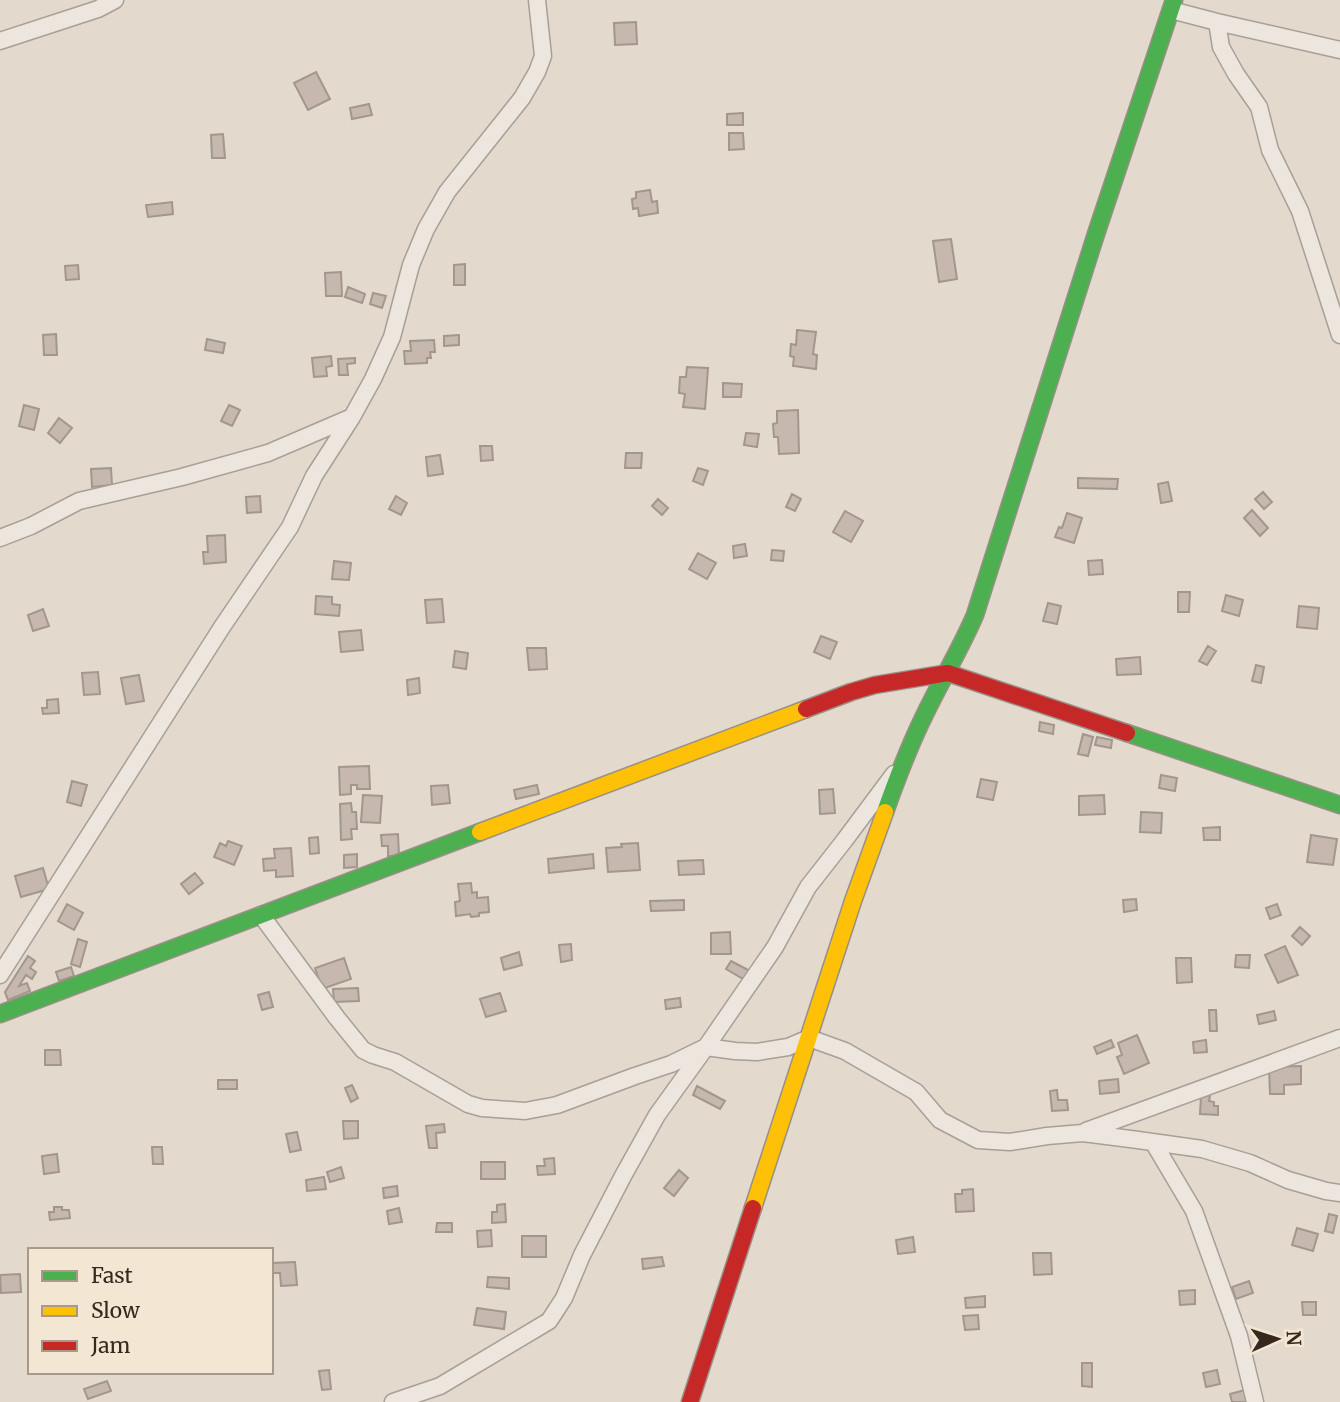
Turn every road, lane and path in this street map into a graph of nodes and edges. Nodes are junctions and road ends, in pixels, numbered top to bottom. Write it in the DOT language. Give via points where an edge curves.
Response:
graph roads {
  1 [pos="115,0"];
  2 [pos="537,0"];
  3 [pos="1173,5"];
  4 [pos="1217,22"];
  5 [pos="0,41"];
  6 [pos="1340,50"];
  7 [pos="1340,335"];
  8 [pos="352,417"];
  9 [pos="0,538"];
  10 [pos="948,673"];
  11 [pos="902,764"];
  12 [pos="1340,805"];
  13 [pos="261,915"];
  14 [pos="0,975"];
  15 [pos="0,1014"];
  16 [pos="809,1038"];
  17 [pos="1340,1038"];
  18 [pos="706,1047"];
  19 [pos="1083,1133"];
  20 [pos="1153,1142"];
  21 [pos="1340,1193"];
  22 [pos="393,1402"];
  23 [pos="690,1402"];
  24 [pos="1255,1402"];
  1 -- 5 [label="street"];
  2 -- 8 [label="street" via="543,56 537,72 522,98 447,192 426,229 392,337"];
  3 -- 4 [label="street"];
  3 -- 10 [label="street" via="975,615"];
  4 -- 6 [label="street"];
  4 -- 7 [label="street" via="1221,47 1259,107 1270,150 1300,211"];
  8 -- 9 [label="street" via="268,453 79,500"];
  8 -- 14 [label="street" via="314,476 290,527"];
  10 -- 11 [label="street"];
  10 -- 12 [label="street"];
  10 -- 13 [label="street" via="851,692"];
  11 -- 16 [label="street"];
  11 -- 18 [label="street" via="808,887 775,947"];
  13 -- 15 [label="street"];
  13 -- 18 [label="street" via="363,1049 468,1104 524,1111 557,1105"];
  16 -- 18 [label="street" via="757,1052"];
  16 -- 19 [label="street" via="845,1051 916,1092 940,1120 978,1140 1010,1142"];
  16 -- 23 [label="street"];
  17 -- 19 [label="street"];
  18 -- 22 [label="street" via="657,1115 549,1321 440,1385"];
  19 -- 20 [label="street"];
  20 -- 21 [label="street" via="1202,1149"];
  20 -- 24 [label="street" via="1194,1211 1239,1336"];
}
